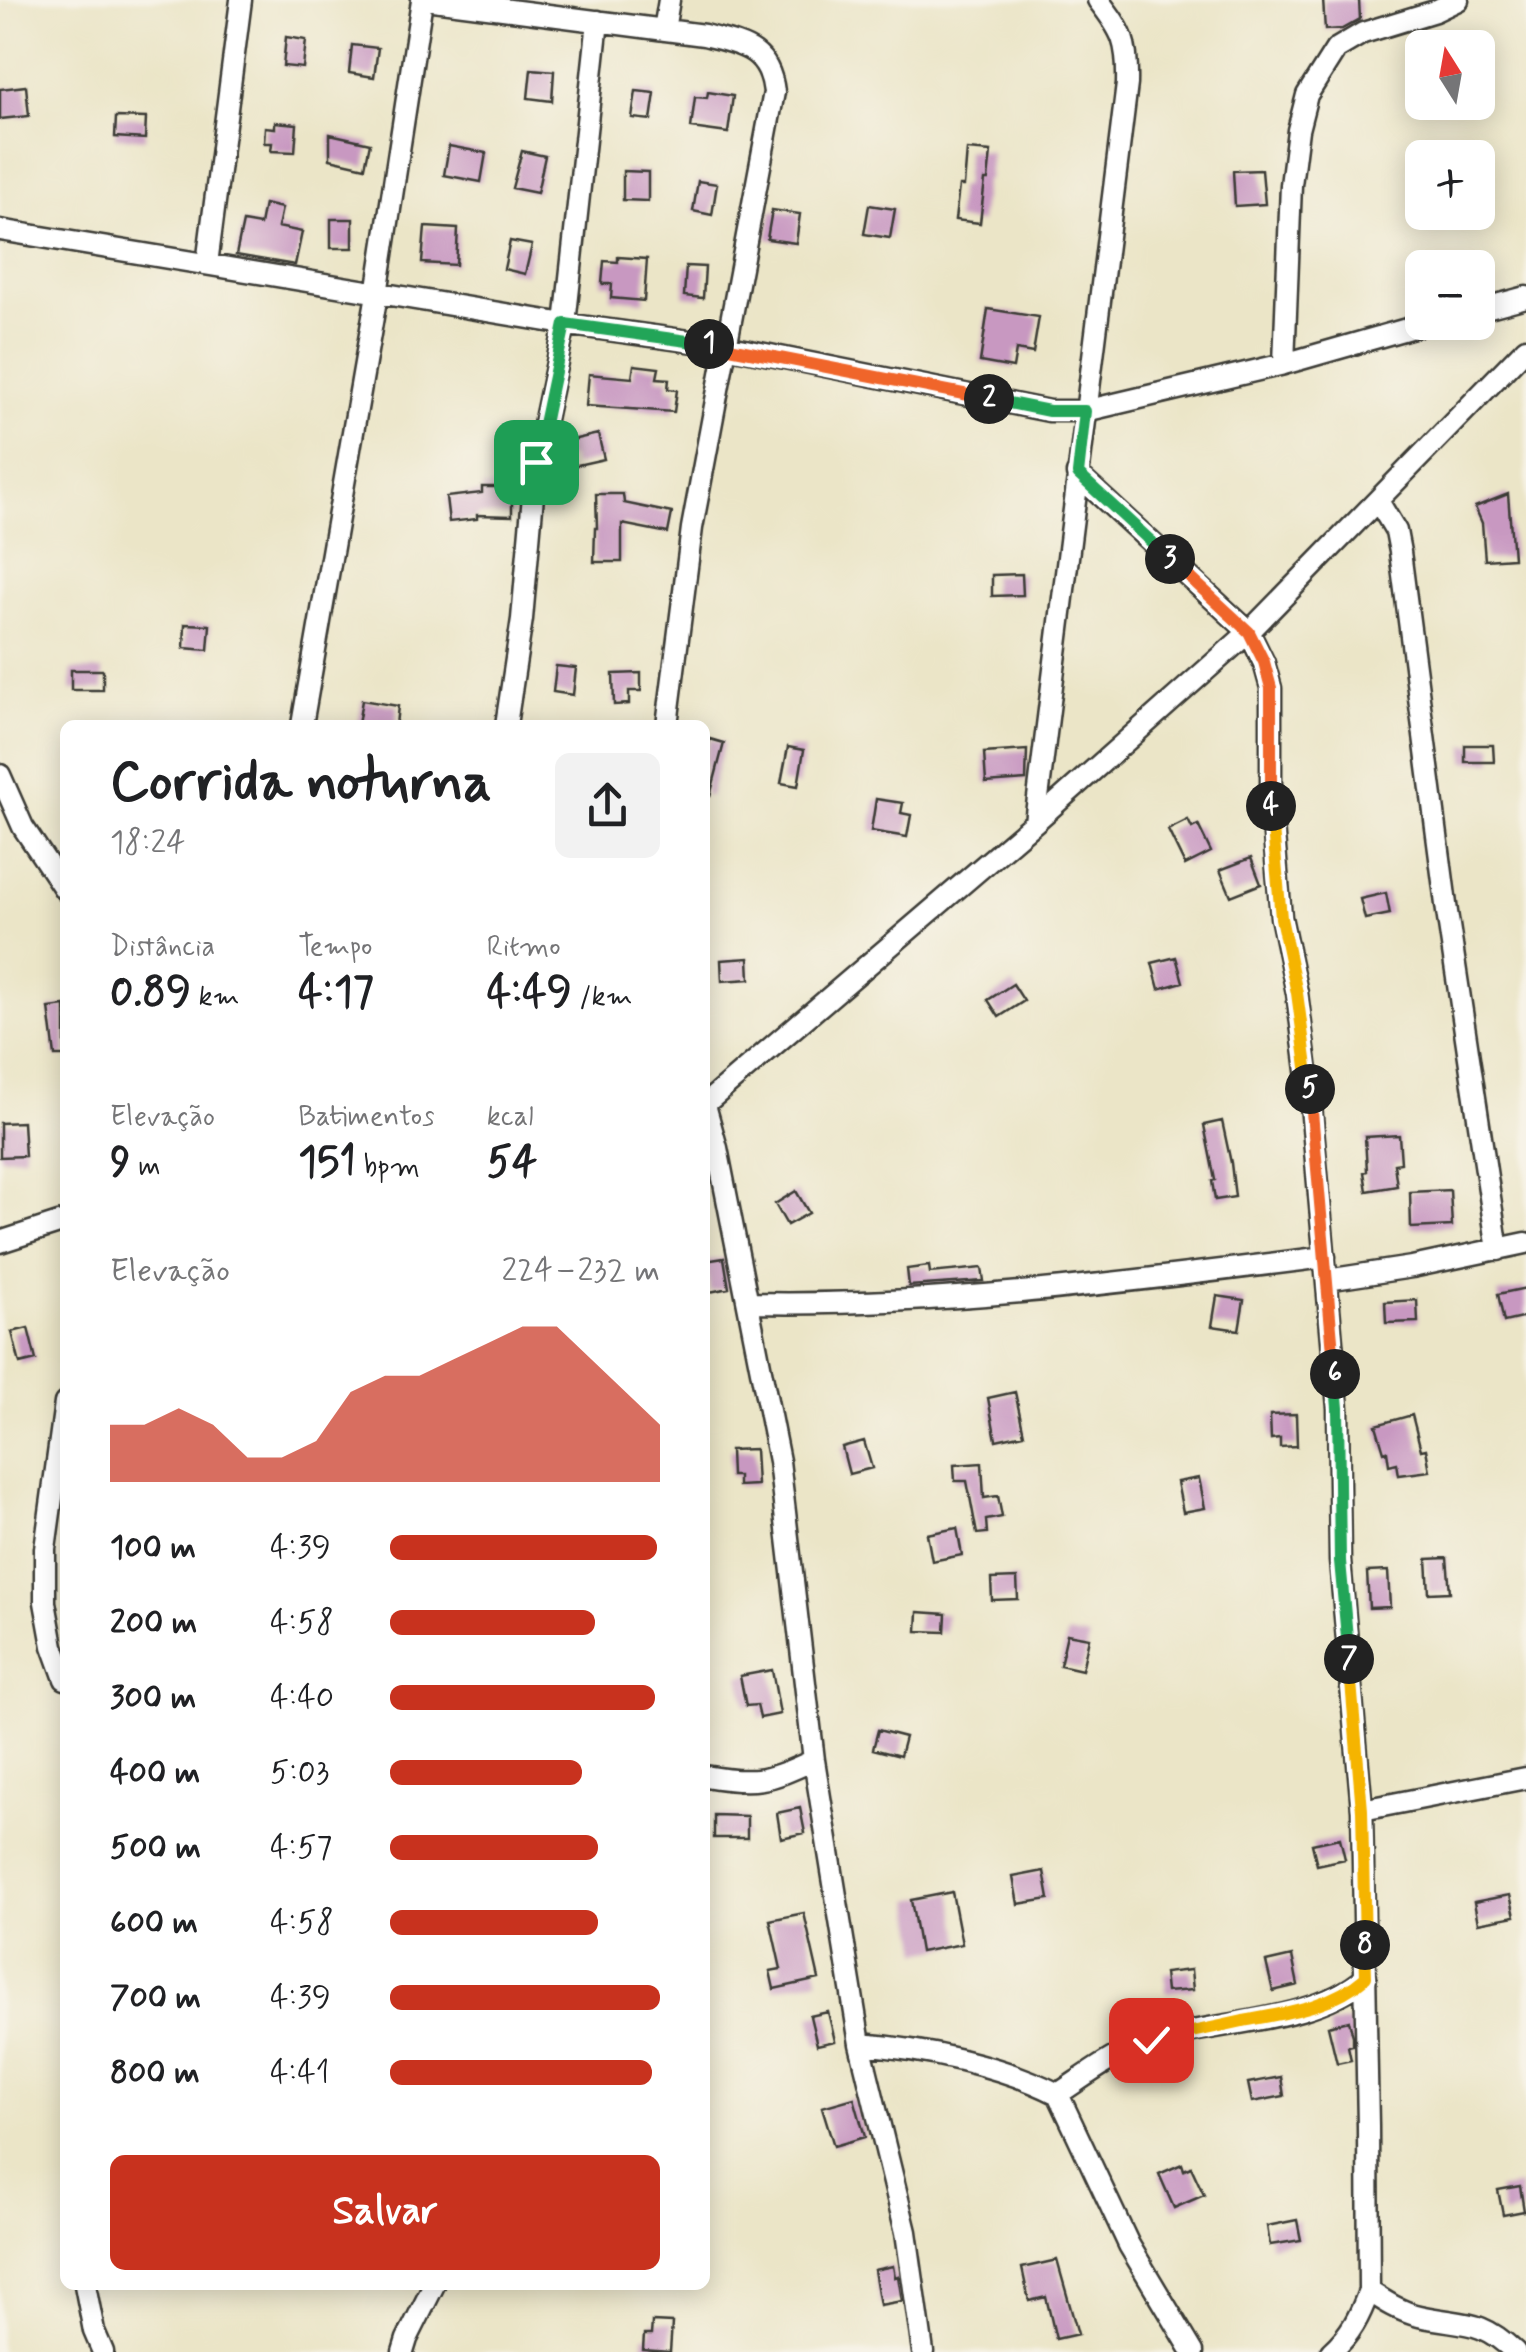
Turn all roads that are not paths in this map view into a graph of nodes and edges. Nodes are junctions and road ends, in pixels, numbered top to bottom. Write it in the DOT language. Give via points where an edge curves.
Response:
graph roads {
  1 [pos="241,0"];
  2 [pos="422,0"];
  3 [pos="433,0"];
  4 [pos="669,0"];
  5 [pos="1098,0"];
  6 [pos="1458,0"];
  7 [pos="598,20"];
  8 [pos="664,30"];
  9 [pos="0,230"];
  10 [pos="207,264"];
  11 [pos="378,294"];
  12 [pos="1526,297"];
  13 [pos="1495,305"];
  14 [pos="565,324"];
  15 [pos="1405,330"];
  16 [pos="725,346"];
  17 [pos="1526,348"];
  18 [pos="1284,364"];
  19 [pos="1085,411"];
  20 [pos="1078,474"];
  21 [pos="1378,501"];
  22 [pos="1249,632"];
  23 [pos="303,720"];
  24 [pos="507,720"];
  25 [pos="668,720"];
  26 [pos="0,775"];
  27 [pos="1035,822"];
  28 [pos="60,882"];
  29 [pos="710,1100"];
  30 [pos="710,1122"];
  31 [pos="60,1223"];
  32 [pos="0,1242"];
  33 [pos="1526,1244"];
  34 [pos="1498,1250"];
  35 [pos="1324,1257"];
  36 [pos="1327,1280"];
  37 [pos="749,1304"];
  38 [pos="60,1440"];
  39 [pos="60,1665"];
  40 [pos="814,1760"];
  41 [pos="710,1777"];
  42 [pos="1526,1778"];
  43 [pos="1362,1810"];
  44 [pos="1366,1977"];
  45 [pos="860,2044"];
  46 [pos="1058,2094"];
  47 [pos="86,2290"];
  48 [pos="432,2290"];
  49 [pos="1368,2291"];
  50 [pos="103,2352"];
  51 [pos="403,2352"];
  52 [pos="922,2352"];
  53 [pos="1192,2352"];
  54 [pos="1332,2352"];
  55 [pos="1515,2352"];
  1 -- 10 [label="street"];
  2 -- 11 [label="street"];
  3 -- 7 [label="street"];
  4 -- 8 [label="street"];
  5 -- 19 [label="street" via="1121,31 1128,68"];
  6 -- 18 [label="street" via="1336,49 1306,95 1292,186"];
  7 -- 8 [label="street"];
  7 -- 14 [label="street"];
  8 -- 16 [label="street" via="746,46 772,79"];
  9 -- 10 [label="street"];
  10 -- 11 [label="street"];
  11 -- 14 [label="street"];
  11 -- 23 [label="street"];
  12 -- 13 [label="street"];
  14 -- 16 [label="street"];
  14 -- 24 [label="street" via="536,462"];
  15 -- 18 [label="street"];
  16 -- 19 [label="street" via="1049,411"];
  16 -- 25 [label="street" via="692,528"];
  17 -- 21 [label="street"];
  18 -- 19 [label="street"];
  19 -- 20 [label="street"];
  20 -- 22 [label="street"];
  20 -- 27 [label="street"];
  21 -- 22 [label="street"];
  21 -- 34 [label="street" via="1400,552"];
  22 -- 27 [label="street"];
  22 -- 35 [label="street" via="1271,688 1281,918 1310,1094"];
  26 -- 28 [label="street"];
  27 -- 29 [label="street"];
  30 -- 37 [label="street"];
  31 -- 32 [label="street"];
  33 -- 34 [label="street"];
  34 -- 36 [label="street"];
  35 -- 36 [label="street"];
  35 -- 37 [label="street" via="1038,1292"];
  36 -- 43 [label="street" via="1338,1408 1340,1561"];
  37 -- 40 [label="street" via="778,1461"];
  38 -- 39 [label="street" via="45,1549 45,1602"];
  40 -- 41 [label="street" via="776,1777 742,1782"];
  40 -- 45 [label="street"];
  42 -- 43 [label="street"];
  43 -- 44 [label="street"];
  44 -- 46 [label="street" via="1352,1990 1305,2009 1151,2040"];
  44 -- 49 [label="street"];
  45 -- 46 [label="street" via="988,2068"];
  45 -- 52 [label="street" via="906,2232"];
  46 -- 53 [label="street" via="1129,2245"];
  47 -- 50 [label="street"];
  48 -- 51 [label="street"];
  49 -- 54 [label="street" via="1347,2338"];
  49 -- 55 [label="street" via="1418,2316 1482,2327"];
}
